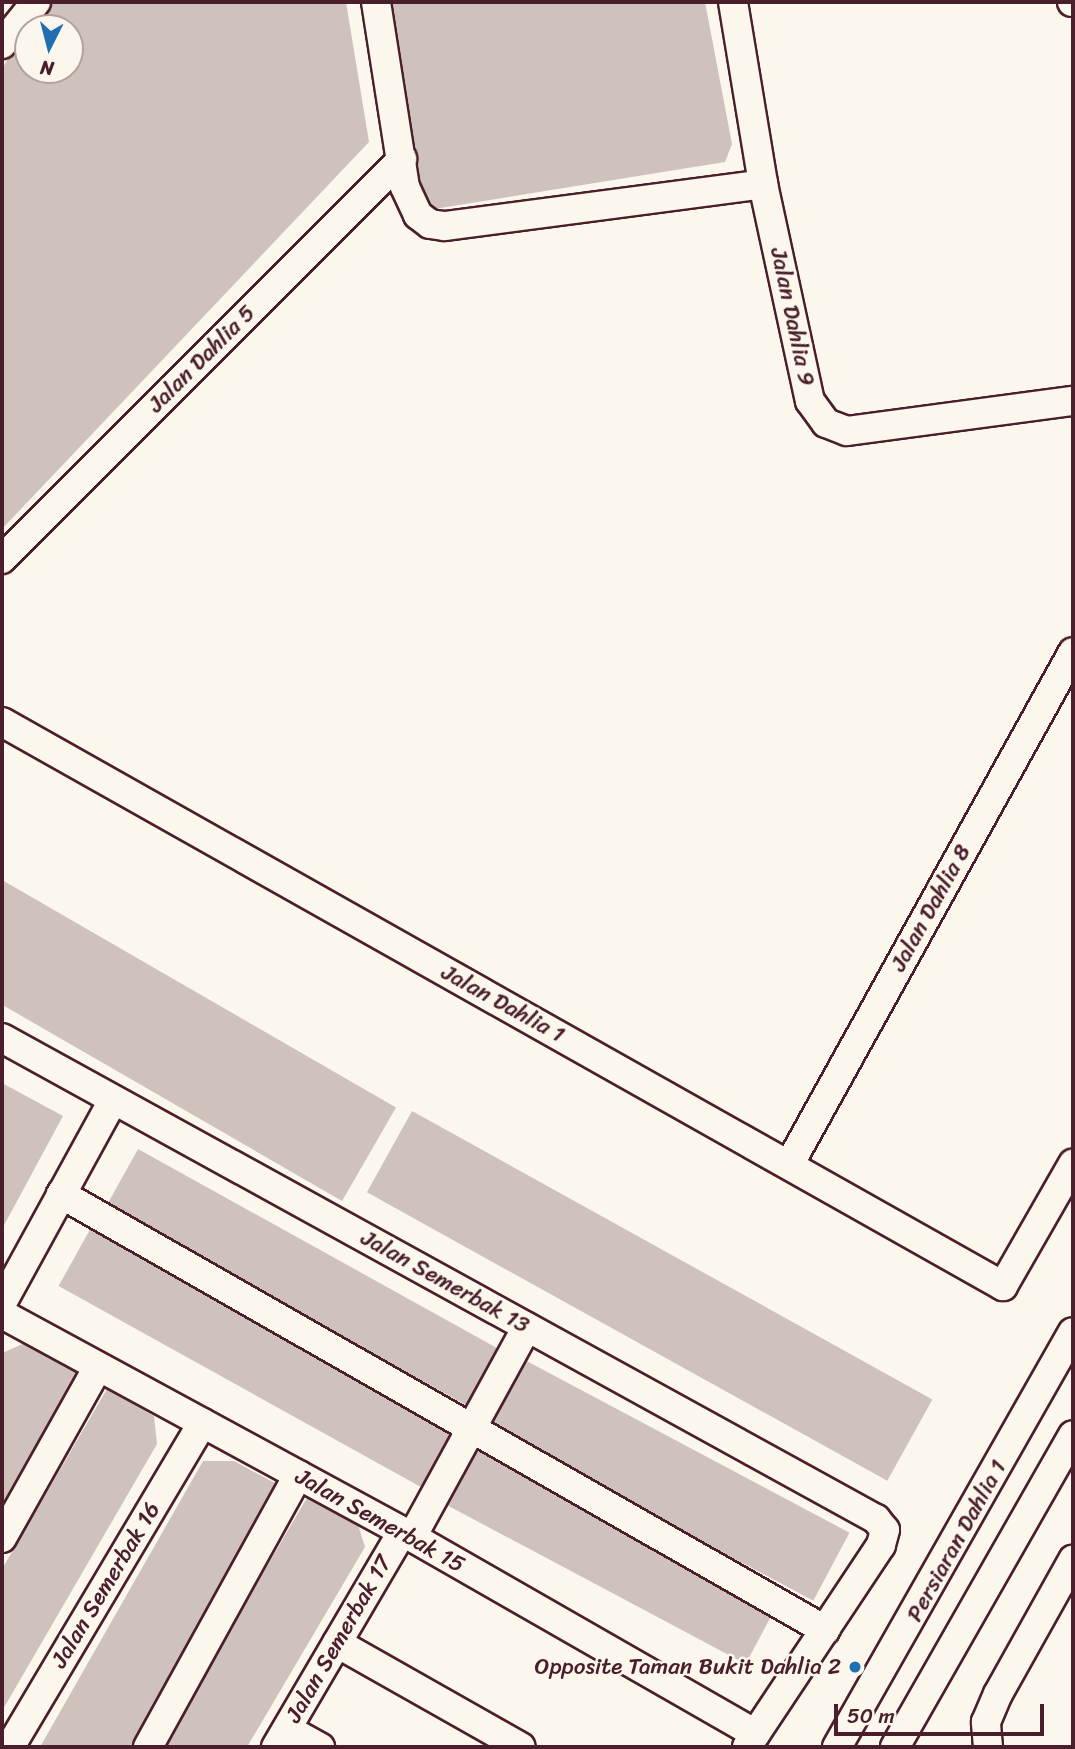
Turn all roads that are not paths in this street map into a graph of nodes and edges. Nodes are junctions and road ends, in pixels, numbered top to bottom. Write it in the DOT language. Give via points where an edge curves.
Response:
graph roads {
  1 [pos="36,2"];
  2 [pos="376,2"];
  3 [pos="733,2"];
  4 [pos="2,44"];
  5 [pos="402,159"];
  6 [pos="762,184"];
  7 [pos="1073,401"];
  8 [pos="2,559"];
  9 [pos="1073,652"];
  10 [pos="2,722"];
  11 [pos="5,1049"];
  12 [pos="113,1100"];
  13 [pos="1073,1164"];
  14 [pos="789,1165"];
  15 [pos="61,1194"];
  16 [pos="2,1303"];
  17 [pos="2,1314"];
  18 [pos="527,1327"];
  19 [pos="1073,1332"];
  20 [pos="98,1367"];
  21 [pos="202,1423"];
  22 [pos="471,1428"];
  23 [pos="1073,1434"];
  24 [pos="298,1475"];
  25 [pos="407,1534"];
  26 [pos="2,1538"];
  27 [pos="1073,1560"];
  28 [pos="825,1630"];
  29 [pos="337,1643"];
  30 [pos="282,1738"];
  31 [pos="751,1741"];
  32 [pos="987,1746"];
  33 [pos="10,1747"];
  34 [pos="148,1747"];
  35 [pos="320,1747"];
  36 [pos="521,1747"];
  37 [pos="837,1747"];
  38 [pos="895,1747"];
  1 -- 4 [label="street"];
  2 -- 5 [label="street"];
  3 -- 6 [label="street, Jalan Dahlia 9"];
  5 -- 6 [label="street" via="410,201 424,220 438,226"];
  5 -- 8 [label="street, Jalan Dahlia 5"];
  6 -- 7 [label="street, Jalan Dahlia 9" via="810,401 826,423 847,431"];
  9 -- 14 [label="street, Jalan Dahlia 8"];
  10 -- 14 [label="street, Jalan Dahlia 1"];
  11 -- 12 [label="street, Jalan Semerbak 13"];
  12 -- 15 [label="street"];
  12 -- 18 [label="street, Jalan Semerbak 13"];
  13 -- 14 [label="street, Jalan Dahlia 1" via="1003,1286"];
  15 -- 16 [label="street"];
  15 -- 22 [label="street"];
  17 -- 20 [label="street, Jalan Semerbak 15"];
  18 -- 22 [label="street, Jalan Semerbak 17"];
  18 -- 28 [label="street, Jalan Semerbak 13" via="876,1519 885,1530 881,1545"];
  19 -- 37 [label="street, Persiaran Dahlia 1"];
  20 -- 21 [label="street, Jalan Semerbak 15"];
  20 -- 26 [label="street"];
  21 -- 24 [label="street, Jalan Semerbak 15"];
  21 -- 33 [label="street, Jalan Semerbak 16"];
  22 -- 25 [label="street, Jalan Semerbak 17"];
  22 -- 28 [label="street"];
  23 -- 38 [label="street, Persiaran Dahlia 1"];
  24 -- 25 [label="street, Jalan Semerbak 15"];
  24 -- 34 [label="street"];
  25 -- 29 [label="street, Jalan Semerbak 17"];
  25 -- 31 [label="street, Jalan Semerbak 15"];
  27 -- 32 [label="street" via="998,1695 986,1722"];
  28 -- 31 [label="street"];
  29 -- 30 [label="street, Jalan Semerbak 17"];
  29 -- 36 [label="street"];
  30 -- 35 [label="street"];
}
